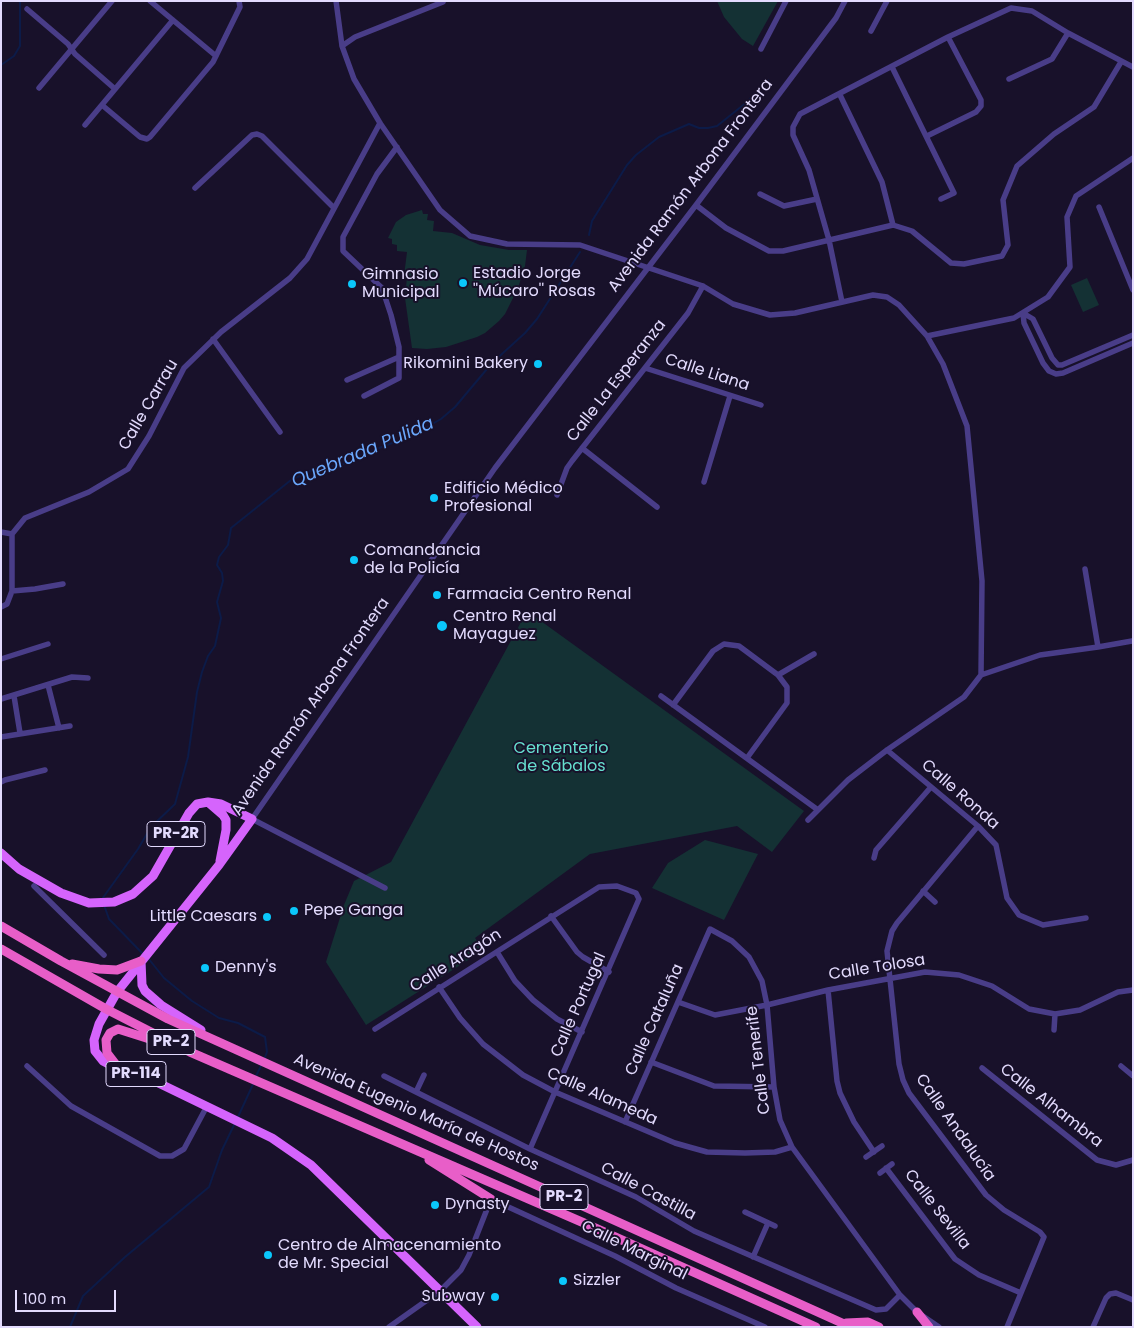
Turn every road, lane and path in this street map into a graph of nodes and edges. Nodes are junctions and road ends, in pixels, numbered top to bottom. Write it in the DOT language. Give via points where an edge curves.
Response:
graph roads {
  1 [pos="150,1"];
  2 [pos="238,1"];
  3 [pos="336,1"];
  4 [pos="786,1"];
  5 [pos="845,1"];
  6 [pos="887,1"];
  7 [pos="111,2"];
  8 [pos="443,2"];
  9 [pos="27,9"];
  10 [pos="173,20"];
  11 [pos="871,31"];
  12 [pos="1068,33"];
  13 [pos="948,36"];
  14 [pos="342,46"];
  15 [pos="761,49"];
  16 [pos="72,50"];
  17 [pos="216,56"];
  18 [pos="1121,62"];
  19 [pos="892,67"];
  20 [pos="1133,67"];
  21 [pos="1009,79"];
  22 [pos="39,88"];
  23 [pos="115,89"];
  24 [pos="840,94"];
  25 [pos="102,105"];
  26 [pos="380,123"];
  27 [pos="85,125"];
  28 [pos="927,136"];
  29 [pos="397,147"];
  30 [pos="1133,158"];
  31 [pos="195,188"];
  32 [pos="760,194"];
  33 [pos="941,199"];
  34 [pos="817,200"];
  35 [pos="696,205"];
  36 [pos="1099,207"];
  37 [pos="334,208"];
  38 [pos="893,225"];
  39 [pos="829,240"];
  40 [pos="648,268"];
  41 [pos="703,286"];
  42 [pos="1133,290"];
  43 [pos="842,302"];
  44 [pos="1023,313"];
  45 [pos="1133,335"];
  46 [pos="927,336"];
  47 [pos="213,339"];
  48 [pos="1133,343"];
  49 [pos="399,357"];
  50 [pos="1054,362"];
  51 [pos="645,368"];
  52 [pos="1050,372"];
  53 [pos="347,380"];
  54 [pos="364,396"];
  55 [pos="730,396"];
  56 [pos="761,405"];
  57 [pos="280,432"];
  58 [pos="582,448"];
  59 [pos="704,482"];
  60 [pos="557,495"];
  61 [pos="657,507"];
  62 [pos="1,532"];
  63 [pos="12,534"];
  64 [pos="1085,569"];
  65 [pos="63,584"];
  66 [pos="12,591"];
  67 [pos="1,607"];
  68 [pos="1132,641"];
  69 [pos="48,644"];
  70 [pos="1098,647"];
  71 [pos="814,654"];
  72 [pos="1,659"];
  73 [pos="778,675"];
  74 [pos="980,675"];
  75 [pos="88,678"];
  76 [pos="48,685"];
  77 [pos="14,696"];
  78 [pos="661,696"];
  79 [pos="1,699"];
  80 [pos="673,704"];
  81 [pos="70,726"];
  82 [pos="59,728"];
  83 [pos="20,733"];
  84 [pos="1,737"];
  85 [pos="888,750"];
  86 [pos="747,758"];
  87 [pos="45,770"];
  88 [pos="1,782"];
  89 [pos="930,787"];
  90 [pos="208,802"];
  91 [pos="818,810"];
  92 [pos="252,819"];
  93 [pos="808,820"];
  94 [pos="978,826"];
  95 [pos="1,853"];
  96 [pos="874,858"];
  97 [pos="219,865"];
  98 [pos="34,886"];
  99 [pos="385,888"];
  100 [pos="923,891"];
  101 [pos="60,893"];
  102 [pos="639,899"];
  103 [pos="936,902"];
  104 [pos="52,904"];
  105 [pos="552,916"];
  106 [pos="1086,918"];
  107 [pos="1,926"];
  108 [pos="710,929"];
  109 [pos="1,949"];
  110 [pos="497,952"];
  111 [pos="104,956"];
  112 [pos="142,960"];
  113 [pos="61,962"];
  114 [pos="609,972"];
  115 [pos="889,977"];
  116 [pos="439,987"];
  117 [pos="828,990"];
  118 [pos="1133,990"];
  119 [pos="117,992"];
  120 [pos="678,1002"];
  121 [pos="767,1005"];
  122 [pos="106,1009"];
  123 [pos="1055,1014"];
  124 [pos="375,1029"];
  125 [pos="1054,1030"];
  126 [pos="582,1032"];
  127 [pos="214,1038"];
  128 [pos="190,1052"];
  129 [pos="651,1062"];
  130 [pos="27,1066"];
  131 [pos="1121,1066"];
  132 [pos="982,1068"];
  133 [pos="120,1070"];
  134 [pos="424,1075"];
  135 [pos="384,1076"];
  136 [pos="1133,1076"];
  137 [pos="774,1087"];
  138 [pos="416,1092"];
  139 [pos="556,1092"];
  140 [pos="207,1106"];
  141 [pos="625,1122"];
  142 [pos="404,1144"];
  143 [pos="882,1146"];
  144 [pos="792,1147"];
  145 [pos="530,1149"];
  146 [pos="874,1152"];
  147 [pos="866,1158"];
  148 [pos="1133,1160"];
  149 [pos="880,1173"];
  150 [pos="491,1199"];
  151 [pos="745,1212"];
  152 [pos="768,1223"];
  153 [pos="775,1226"];
  154 [pos="753,1257"];
  155 [pos="440,1291"];
  156 [pos="1021,1293"];
  157 [pos="900,1294"];
  158 [pos="1133,1300"];
  159 [pos="917,1312"];
  160 [pos="847,1325"];
  161 [pos="389,1327"];
  162 [pos="477,1327"];
  163 [pos="765,1327"];
  164 [pos="816,1327"];
  165 [pos="879,1327"];
  166 [pos="929,1327"];
  167 [pos="939,1327"];
  168 [pos="1007,1327"];
  169 [pos="1093,1327"];
  1 -- 10 [label="street"];
  2 -- 17 [label="street" via="240,7"];
  3 -- 14 [label="street"];
  4 -- 15 [label="street"];
  5 -- 35 [label="street, Avenida Ramón Arbona Frontera" via="836,18"];
  6 -- 11 [label="street"];
  7 -- 16 [label="street"];
  8 -- 14 [label="street" via="356,37"];
  9 -- 16 [label="street"];
  10 -- 17 [label="street"];
  10 -- 23 [label="street"];
  12 -- 13 [label="street" via="1032,11 1011,8"];
  12 -- 18 [label="street"];
  12 -- 21 [label="street" via="1052,59"];
  13 -- 19 [label="street"];
  13 -- 28 [label="street" via="980,106 976,112"];
  14 -- 26 [label="street" via="354,79"];
  16 -- 22 [label="street"];
  16 -- 23 [label="street"];
  17 -- 25 [label="street" via="147,139 140,137"];
  18 -- 20 [label="street"];
  18 -- 38 [label="street" via="1094,107 1054,134 1017,166 1003,200 1008,246 1002,256 964,264 951,263 912,231"];
  19 -- 24 [label="street"];
  19 -- 28 [label="street"];
  23 -- 25 [label="street"];
  24 -- 34 [label="street" via="800,114 793,127"];
  24 -- 38 [label="street" via="882,182"];
  25 -- 27 [label="street"];
  26 -- 29 [label="street"];
  26 -- 37 [label="street, Calle Carrau"];
  28 -- 33 [label="street" via="954,193"];
  29 -- 40 [label="street" via="440,210 470,236 507,244 578,244"];
  29 -- 49 [label="street" via="376,174 343,237 343,251 382,288"];
  30 -- 44 [label="street" via="1076,196 1067,217 1070,267 1048,297"];
  31 -- 37 [label="street" via="258,134"];
  32 -- 34 [label="street" via="784,206"];
  34 -- 39 [label="street"];
  35 -- 39 [label="street" via="726,228 769,251 783,251"];
  35 -- 40 [label="street, Avenida Ramón Arbona Frontera"];
  36 -- 42 [label="street"];
  37 -- 47 [label="street, Calle Carrau" via="307,258 290,278"];
  38 -- 39 [label="street"];
  39 -- 43 [label="street"];
  40 -- 41 [label="street"];
  40 -- 92 [label="street, Avenida Ramón Arbona Frontera" via="494,468"];
  41 -- 43 [label="street" via="733,304 770,315 796,313"];
  41 -- 51 [label="street, Calle La Esperanza" via="688,313"];
  43 -- 46 [label="street" via="873,295 887,297 899,305"];
  44 -- 46 [label="street" via="1014,318"];
  44 -- 50 [label="street" via="1033,319"];
  44 -- 52 [label="street" via="1024,323"];
  45 -- 50 [label="street" via="1062,365"];
  46 -- 74 [label="street" via="943,364 967,426 982,581"];
  47 -- 57 [label="street"];
  47 -- 63 [label="street, Calle Carrau" via="184,368 128,469 89,492 24,518"];
  48 -- 52 [label="street" via="1063,373"];
  49 -- 53 [label="street"];
  49 -- 54 [label="street" via="399,378"];
  50 -- 52 [label="street"];
  51 -- 55 [label="street, Calle Liana"];
  51 -- 58 [label="street, Calle La Esperanza"];
  55 -- 56 [label="street, Calle Liana"];
  55 -- 59 [label="street"];
  58 -- 60 [label="street, Calle La Esperanza" via="567,468"];
  58 -- 61 [label="street"];
  62 -- 63 [label="street"];
  63 -- 66 [label="street"];
  64 -- 70 [label="street"];
  65 -- 66 [label="street"];
  66 -- 67 [label="street" via="7,604"];
  68 -- 70 [label="street"];
  69 -- 72 [label="street"];
  70 -- 74 [label="street" via="1040,654"];
  71 -- 73 [label="street"];
  73 -- 80 [label="street" via="739,646 724,644 713,651"];
  73 -- 86 [label="street" via="787,687 787,703"];
  74 -- 85 [label="street" via="964,697"];
  75 -- 76 [label="street" via="72,677"];
  76 -- 77 [label="street"];
  76 -- 82 [label="street"];
  77 -- 79 [label="street"];
  77 -- 83 [label="street"];
  78 -- 80 [label="street"];
  80 -- 86 [label="street"];
  81 -- 82 [label="street"];
  82 -- 83 [label="street"];
  83 -- 84 [label="street"];
  85 -- 89 [label="street, Calle Ronda"];
  85 -- 91 [label="street" via="848,780"];
  86 -- 91 [label="street"];
  87 -- 88 [label="street"];
  89 -- 94 [label="street, Calle Ronda"];
  89 -- 96 [label="street" via="876,850"];
  90 -- 92 [label="main road, PR-2R"];
  90 -- 97 [label="main road" via="226,820"];
  90 -- 101 [label="main road, PR-2R" via="197,804 189,812 154,876 132,894 114,902 89,903"];
  91 -- 93 [label="street"];
  92 -- 97 [label="main road, Avenida Ramón Arbona Frontera"];
  92 -- 99 [label="street"];
  94 -- 100 [label="street, Calle Andalucía"];
  94 -- 106 [label="street, Calle Ronda" via="996,845 1007,898 1019,915 1043,925"];
  95 -- 101 [label="main road, PR-2R" via="18,869"];
  97 -- 112 [label="main road, Avenida Ramón Arbona Frontera"];
  98 -- 104 [label="street"];
  100 -- 103 [label="street"];
  100 -- 115 [label="street, Calle Andalucía" via="892,931 887,951"];
  101 -- 104 [label="street"];
  102 -- 105 [label="street, Calle Aragón" via="636,893 617,886 599,887"];
  102 -- 114 [label="street, Calle Portugal"];
  104 -- 111 [label="street"];
  105 -- 110 [label="street, Calle Aragón"];
  105 -- 114 [label="street" via="577,952"];
  107 -- 113 [label="highway, Avenida Eugenio María de Hostos / PR-2"];
  108 -- 120 [label="street, Calle Cataluña"];
  108 -- 121 [label="street, Calle Tenerife" via="732,941 749,957 762,980"];
  109 -- 122 [label="highway, Avenida Eugenio María de Hostos / PR-2"];
  110 -- 116 [label="street, Calle Aragón"];
  110 -- 126 [label="street" via="516,982 533,1000 557,1019"];
  112 -- 113 [label="highway" via="116,970"];
  112 -- 119 [label="main road, Avenida Ramón Arbona Frontera"];
  112 -- 127 [label="main road" via="145,991 160,1005"];
  113 -- 119 [label="highway, Avenida Eugenio María de Hostos / PR-2"];
  114 -- 126 [label="street, Calle Portugal"];
  115 -- 117 [label="street, Calle Tolosa"];
  115 -- 123 [label="street, Calle Tolosa" via="925,972 960,975 992,986 1029,1009"];
  115 -- 156 [label="street, Calle Andalucía" via="899,1064 909,1092 986,1195 1044,1237"];
  116 -- 124 [label="street, Calle Aragón"];
  116 -- 139 [label="street, Calle Alameda" via="460,1018 484,1044 523,1075"];
  117 -- 121 [label="street, Calle Tolosa"];
  117 -- 146 [label="street" via="840,1093"];
  118 -- 123 [label="street, Calle Tolosa" via="1118,992 1080,1010"];
  119 -- 122 [label="main road, PR-114"];
  119 -- 127 [label="highway, Avenida Eugenio María de Hostos / PR-2" via="168,1019"];
  120 -- 121 [label="street, Calle Tolosa" via="715,1015"];
  120 -- 129 [label="street, Calle Cataluña"];
  121 -- 137 [label="street, Calle Tenerife"];
  122 -- 128 [label="highway, Avenida Eugenio María de Hostos / PR-2"];
  122 -- 133 [label="main road, PR-114" via="98,1024 95,1051 103,1061"];
  123 -- 125 [label="street"];
  126 -- 139 [label="street, Calle Portugal"];
  127 -- 160 [label="highway, Avenida Eugenio María de Hostos / PR-2"];
  128 -- 133 [label="highway" via="118,1029 106,1040 107,1053"];
  128 -- 142 [label="highway, Avenida Eugenio María de Hostos / PR-2"];
  129 -- 137 [label="street" via="714,1086"];
  129 -- 141 [label="street, Calle Cataluña"];
  130 -- 140 [label="street" via="71,1106 160,1156 172,1156 184,1149"];
  131 -- 136 [label="street"];
  132 -- 148 [label="street, Calle Alhambra" via="1097,1160 1116,1165"];
  133 -- 140 [label="main road, PR-114" via="142,1075"];
  134 -- 138 [label="street"];
  135 -- 138 [label="street, Calle Castilla"];
  137 -- 144 [label="street, Calle Tenerife" via="780,1120"];
  138 -- 145 [label="street, Calle Castilla"];
  139 -- 141 [label="street, Calle Alameda"];
  139 -- 145 [label="street, Calle Portugal"];
  140 -- 155 [label="main road, PR-114" via="272,1138 311,1165"];
  141 -- 144 [label="street, Calle Alameda" via="674,1144 707,1152 768,1152"];
  142 -- 150 [label="highway"];
  142 -- 164 [label="highway, Avenida Eugenio María de Hostos / PR-2"];
  143 -- 146 [label="street"];
  144 -- 157 [label="street, Calle Tenerife"];
  145 -- 154 [label="street, Calle Castilla" via="636,1197 694,1231"];
  146 -- 147 [label="street"];
  149 -- 156 [label="street, Calle Sevilla" via="889,1166 955,1259 980,1275"];
  150 -- 155 [label="street" via="461,1270"];
  150 -- 163 [label="street, Calle Marginal"];
  151 -- 152 [label="street"];
  152 -- 153 [label="street"];
  152 -- 154 [label="street"];
  154 -- 157 [label="street, Calle Castilla" via="876,1310 886,1309"];
  155 -- 161 [label="street"];
  155 -- 162 [label="main road, PR-114"];
  156 -- 168 [label="street"];
  157 -- 159 [label="street"];
  158 -- 169 [label="street" via="1110,1294"];
  159 -- 166 [label="highway"];
  159 -- 167 [label="street"];
  160 -- 165 [label="highway" via="868,1322"];
}
